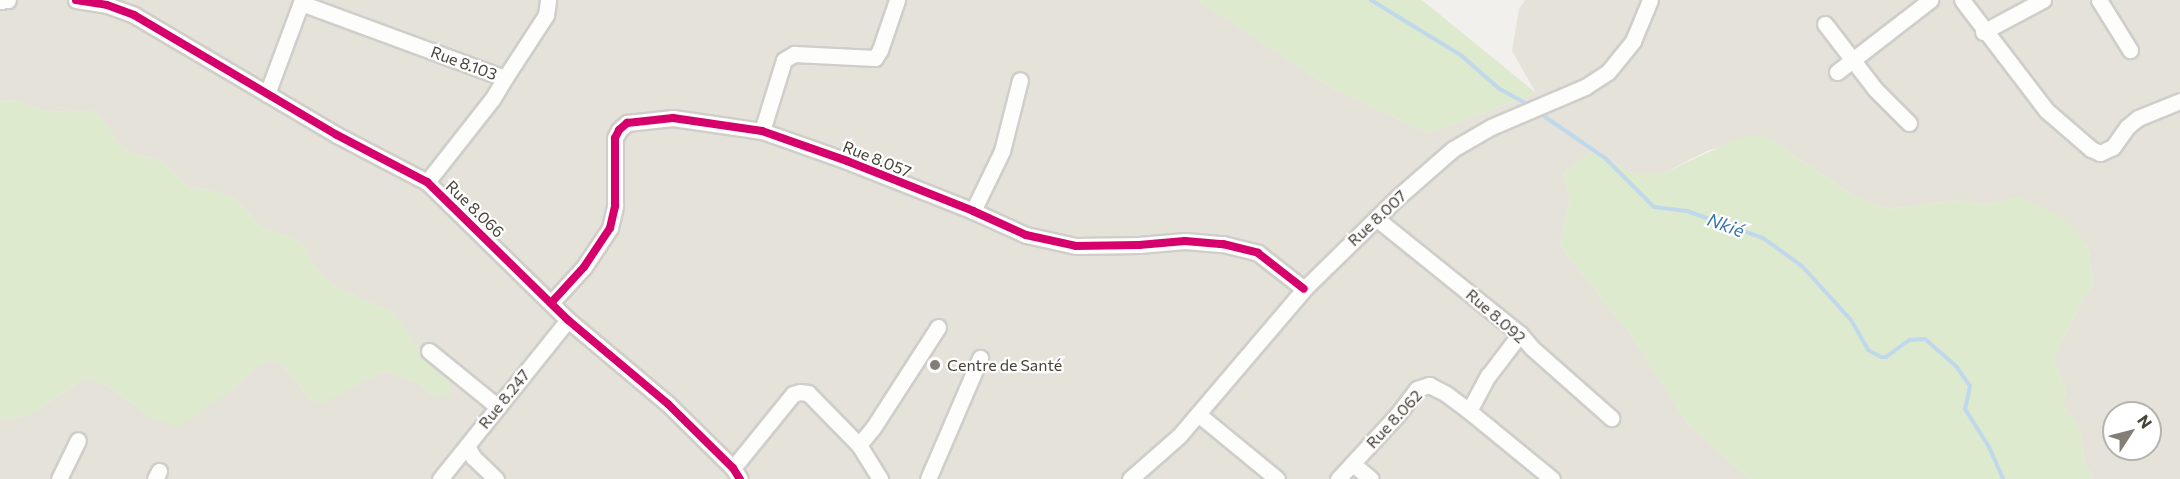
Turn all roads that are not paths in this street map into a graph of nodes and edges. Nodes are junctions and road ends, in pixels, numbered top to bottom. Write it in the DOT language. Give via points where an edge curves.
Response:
graph roads {
  1 [pos="8,0"];
  2 [pos="76,0"];
  3 [pos="548,0"];
  4 [pos="897,0"];
  5 [pos="1650,0"];
  6 [pos="1930,0"];
  7 [pos="1962,0"];
  8 [pos="2043,0"];
  9 [pos="2099,0"];
  10 [pos="0,1"];
  11 [pos="302,2"];
  12 [pos="1825,24"];
  13 [pos="1983,32"];
  14 [pos="2130,50"];
  15 [pos="1853,61"];
  16 [pos="1837,72"];
  17 [pos="505,78"];
  18 [pos="1020,80"];
  19 [pos="267,94"];
  20 [pos="2180,101"];
  21 [pos="1909,123"];
  22 [pos="762,131"];
  23 [pos="427,182"];
  24 [pos="973,211"];
  25 [pos="1377,219"];
  26 [pos="1304,289"];
  27 [pos="551,303"];
  28 [pos="568,320"];
  29 [pos="938,327"];
  30 [pos="1520,334"];
  31 [pos="429,351"];
  32 [pos="980,358"];
  33 [pos="498,407"];
  34 [pos="1469,411"];
  35 [pos="1198,414"];
  36 [pos="1611,417"];
  37 [pos="78,440"];
  38 [pos="859,445"];
  39 [pos="467,446"];
  40 [pos="1353,464"];
  41 [pos="736,474"];
  42 [pos="59,479"];
  43 [pos="441,479"];
  44 [pos="496,479"];
  45 [pos="880,479"];
  46 [pos="928,479"];
  47 [pos="1130,479"];
  48 [pos="1277,479"];
  49 [pos="1338,479"];
  50 [pos="1371,479"];
  51 [pos="1552,479"];
  1 -- 10 [label="street"];
  2 -- 19 [label="street, Rue 8.066" via="134,15"];
  3 -- 17 [label="street" via="546,15"];
  4 -- 22 [label="street" via="875,58 794,54 784,60"];
  5 -- 25 [label="street, Rue 8.007" via="1633,41 1608,72 1585,87 1514,116 1453,149"];
  6 -- 15 [label="street"];
  7 -- 13 [label="street"];
  8 -- 13 [label="street"];
  9 -- 14 [label="street"];
  11 -- 17 [label="street, Rue 8.103"];
  11 -- 19 [label="street"];
  12 -- 15 [label="street"];
  13 -- 20 [label="street" via="2046,110 2091,150 2100,153 2113,147 2138,118"];
  15 -- 16 [label="street"];
  15 -- 21 [label="street"];
  17 -- 23 [label="street, Rue 8.103"];
  18 -- 24 [label="street" via="1002,151"];
  19 -- 23 [label="street, Rue 8.066"];
  22 -- 24 [label="street, Rue 8.057"];
  22 -- 27 [label="street, Rue 8.057" via="673,118 627,123 615,138 615,206 610,228 584,267"];
  23 -- 27 [label="street, Rue 8.066"];
  24 -- 26 [label="street, Rue 8.057" via="1026,236 1076,246 1185,241 1223,244 1258,253"];
  25 -- 26 [label="street, Rue 8.007"];
  25 -- 30 [label="street, Rue 8.092"];
  26 -- 35 [label="street, Rue 8.007"];
  27 -- 28 [label="street, Rue 8.066"];
  28 -- 33 [label="street, Rue 8.247"];
  28 -- 41 [label="street, Rue 8.066" via="668,404"];
  29 -- 38 [label="street"];
  30 -- 34 [label="street" via="1488,376"];
  30 -- 36 [label="street, Rue 8.092"];
  31 -- 33 [label="street"];
  32 -- 46 [label="street"];
  33 -- 39 [label="street, Rue 8.247"];
  34 -- 40 [label="street, Rue 8.062" via="1430,385 1417,389"];
  34 -- 51 [label="street"];
  35 -- 47 [label="street, Rue 8.007"];
  35 -- 48 [label="street"];
  37 -- 42 [label="street"];
  38 -- 41 [label="street" via="808,393 801,392 793,394"];
  38 -- 45 [label="street"];
  39 -- 43 [label="street, Rue 8.247"];
  39 -- 44 [label="street"];
  40 -- 49 [label="street, Rue 8.062"];
  40 -- 50 [label="street"];
}
